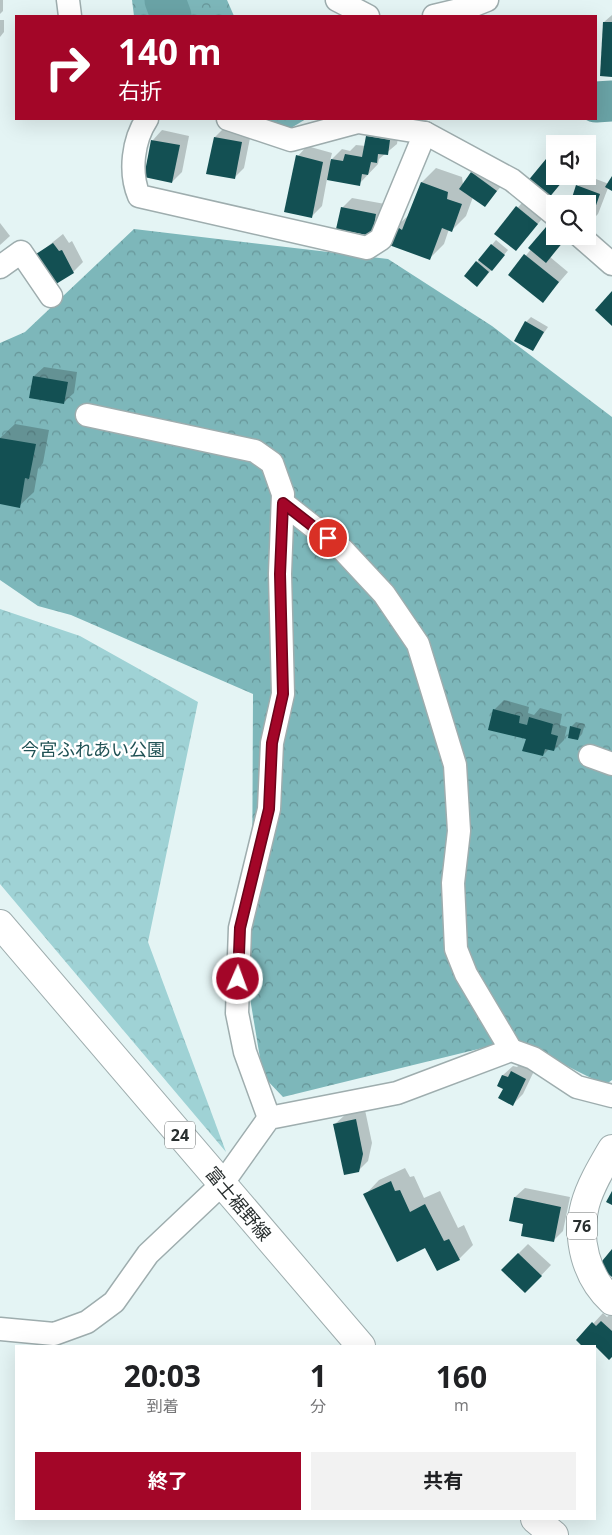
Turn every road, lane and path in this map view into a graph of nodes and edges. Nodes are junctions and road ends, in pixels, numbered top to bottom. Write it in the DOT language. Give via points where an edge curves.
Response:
graph roads {
  1 [pos="68,0"];
  2 [pos="337,0"];
  3 [pos="487,0"];
  4 [pos="70,15"];
  5 [pos="366,15"];
  6 [pos="437,15"];
  7 [pos="146,120"];
  8 [pos="231,120"];
  9 [pos="425,132"];
  10 [pos="546,208"];
  11 [pos="590,245"];
  12 [pos="612,264"];
  13 [pos="0,267"];
  14 [pos="51,296"];
  15 [pos="86,415"];
  16 [pos="283,503"];
  17 [pos="590,756"];
  18 [pos="612,764"];
  19 [pos="0,924"];
  20 [pos="510,1050"];
  21 [pos="612,1096"];
  22 [pos="269,1118"];
  23 [pos="612,1149"];
  24 [pos="222,1184"];
  25 [pos="612,1301"];
  26 [pos="0,1329"];
  27 [pos="359,1345"];
  28 [pos="536,1520"];
  29 [pos="554,1535"];
  1 -- 4 [label="street"];
  2 -- 5 [label="street"];
  3 -- 6 [label="street"];
  7 -- 9 [label="street" via="138,132 134,162 134,183 139,196 367,248 381,239"];
  8 -- 9 [label="street" via="291,140 358,122"];
  9 -- 10 [label="street" via="512,180"];
  11 -- 12 [label="street"];
  13 -- 14 [label="street" via="21,252"];
  15 -- 16 [label="street" via="255,451 272,463"];
  16 -- 20 [label="street" via="343,550 384,594 418,644 455,765 460,831 453,883 456,949 466,974"];
  16 -- 22 [label="street" via="280,574 283,694 272,743 269,809 240,928 237,1013 245,1052"];
  17 -- 18 [label="street"];
  19 -- 24 [label="main road, 富士裾野線 / 24"];
  20 -- 21 [label="street" via="533,1058 577,1087"];
  20 -- 22 [label="street" via="397,1093"];
  22 -- 24 [label="street"];
  23 -- 25 [label="main road, 76" via="585,1204 581,1232 587,1265"];
  24 -- 26 [label="street" via="148,1254 114,1302 87,1322 54,1334"];
  24 -- 27 [label="main road, 富士裾野線 / 24"];
  28 -- 29 [label="main road"];
}
